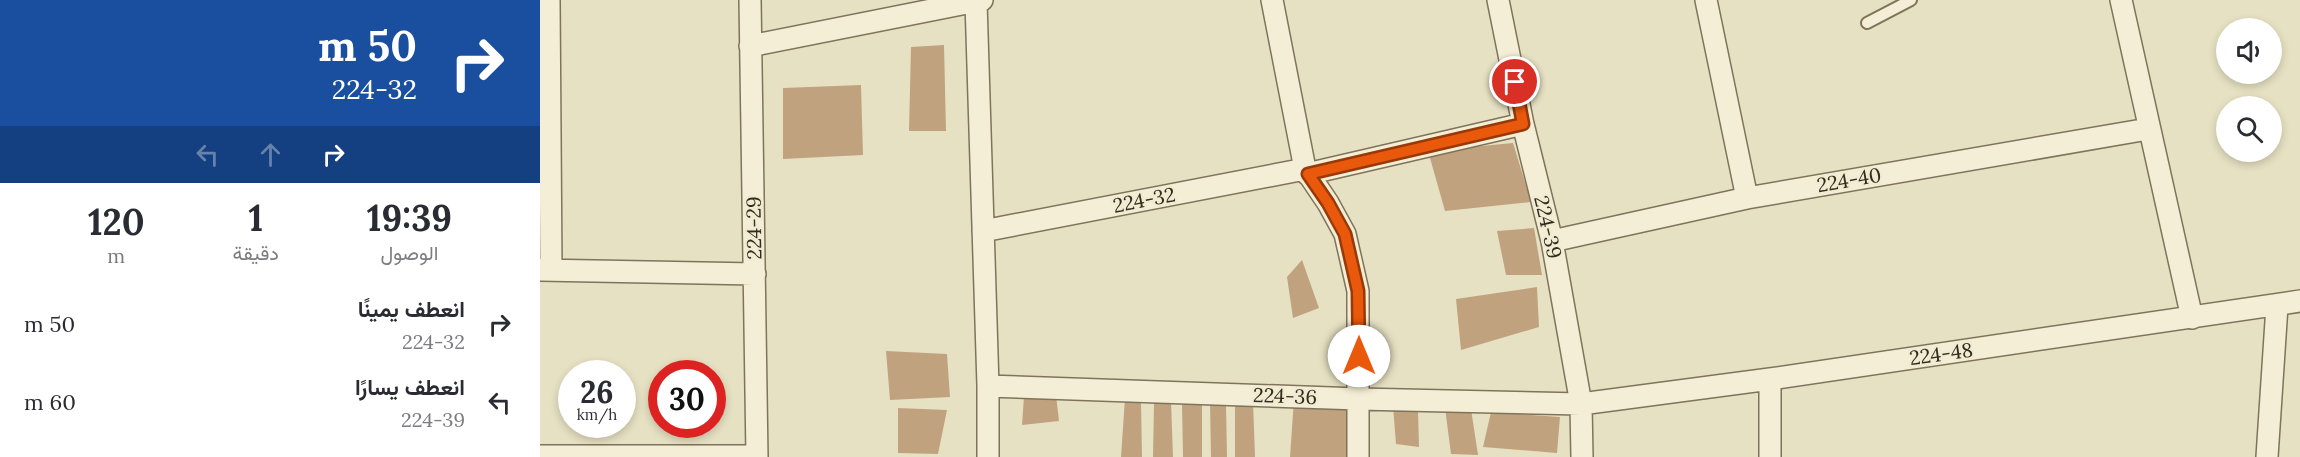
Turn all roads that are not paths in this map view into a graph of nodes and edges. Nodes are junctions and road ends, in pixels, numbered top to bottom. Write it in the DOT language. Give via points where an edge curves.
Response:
graph roads {
  1 [pos="549,0"];
  2 [pos="750,0"];
  3 [pos="1272,0"];
  4 [pos="1498,0"];
  5 [pos="1706,0"];
  6 [pos="1911,0"];
  7 [pos="2121,0"];
  8 [pos="979,1"];
  9 [pos="1867,23"];
  10 [pos="750,46"];
  11 [pos="1523,124"];
  12 [pos="2148,129"];
  13 [pos="1306,172"];
  14 [pos="1747,198"];
  15 [pos="983,231"];
  16 [pos="1552,241"];
  17 [pos="546,270"];
  18 [pos="755,274"];
  19 [pos="2300,301"];
  20 [pos="2277,306"];
  21 [pos="2192,318"];
  22 [pos="1770,379"];
  23 [pos="988,386"];
  24 [pos="1359,399"];
  25 [pos="1581,404"];
  26 [pos="540,456"];
  27 [pos="572,456"];
  28 [pos="757,457"];
  29 [pos="988,457"];
  30 [pos="1358,457"];
  31 [pos="1582,457"];
  32 [pos="1770,457"];
  33 [pos="2267,457"];
  1 -- 17 [label="street"];
  2 -- 10 [label="street, 224-29"];
  3 -- 13 [label="street"];
  4 -- 11 [label="street, 224-39"];
  5 -- 14 [label="street"];
  6 -- 9 [label="lane"];
  7 -- 12 [label="street"];
  8 -- 10 [label="street"];
  8 -- 15 [label="street"];
  10 -- 18 [label="street, 224-29"];
  11 -- 13 [label="street, 224-32"];
  11 -- 16 [label="street, 224-39"];
  12 -- 14 [label="street, 224-40"];
  12 -- 21 [label="street"];
  13 -- 15 [label="street, 224-32"];
  13 -- 24 [label="street" via="1345,234 1356,280"];
  14 -- 16 [label="street, 224-40"];
  15 -- 23 [label="street"];
  16 -- 25 [label="street, 224-39"];
  17 -- 18 [label="street"];
  18 -- 28 [label="street, 224-29"];
  19 -- 20 [label="street, 224-48"];
  20 -- 21 [label="street, 224-48"];
  20 -- 33 [label="street"];
  21 -- 22 [label="street, 224-48"];
  22 -- 25 [label="street, 224-48"];
  22 -- 32 [label="street"];
  23 -- 24 [label="street, 224-36"];
  23 -- 29 [label="street"];
  24 -- 25 [label="street, 224-36"];
  24 -- 30 [label="street"];
  25 -- 31 [label="street, 224-39"];
  26 -- 27 [label="street"];
  27 -- 28 [label="street"];
}
